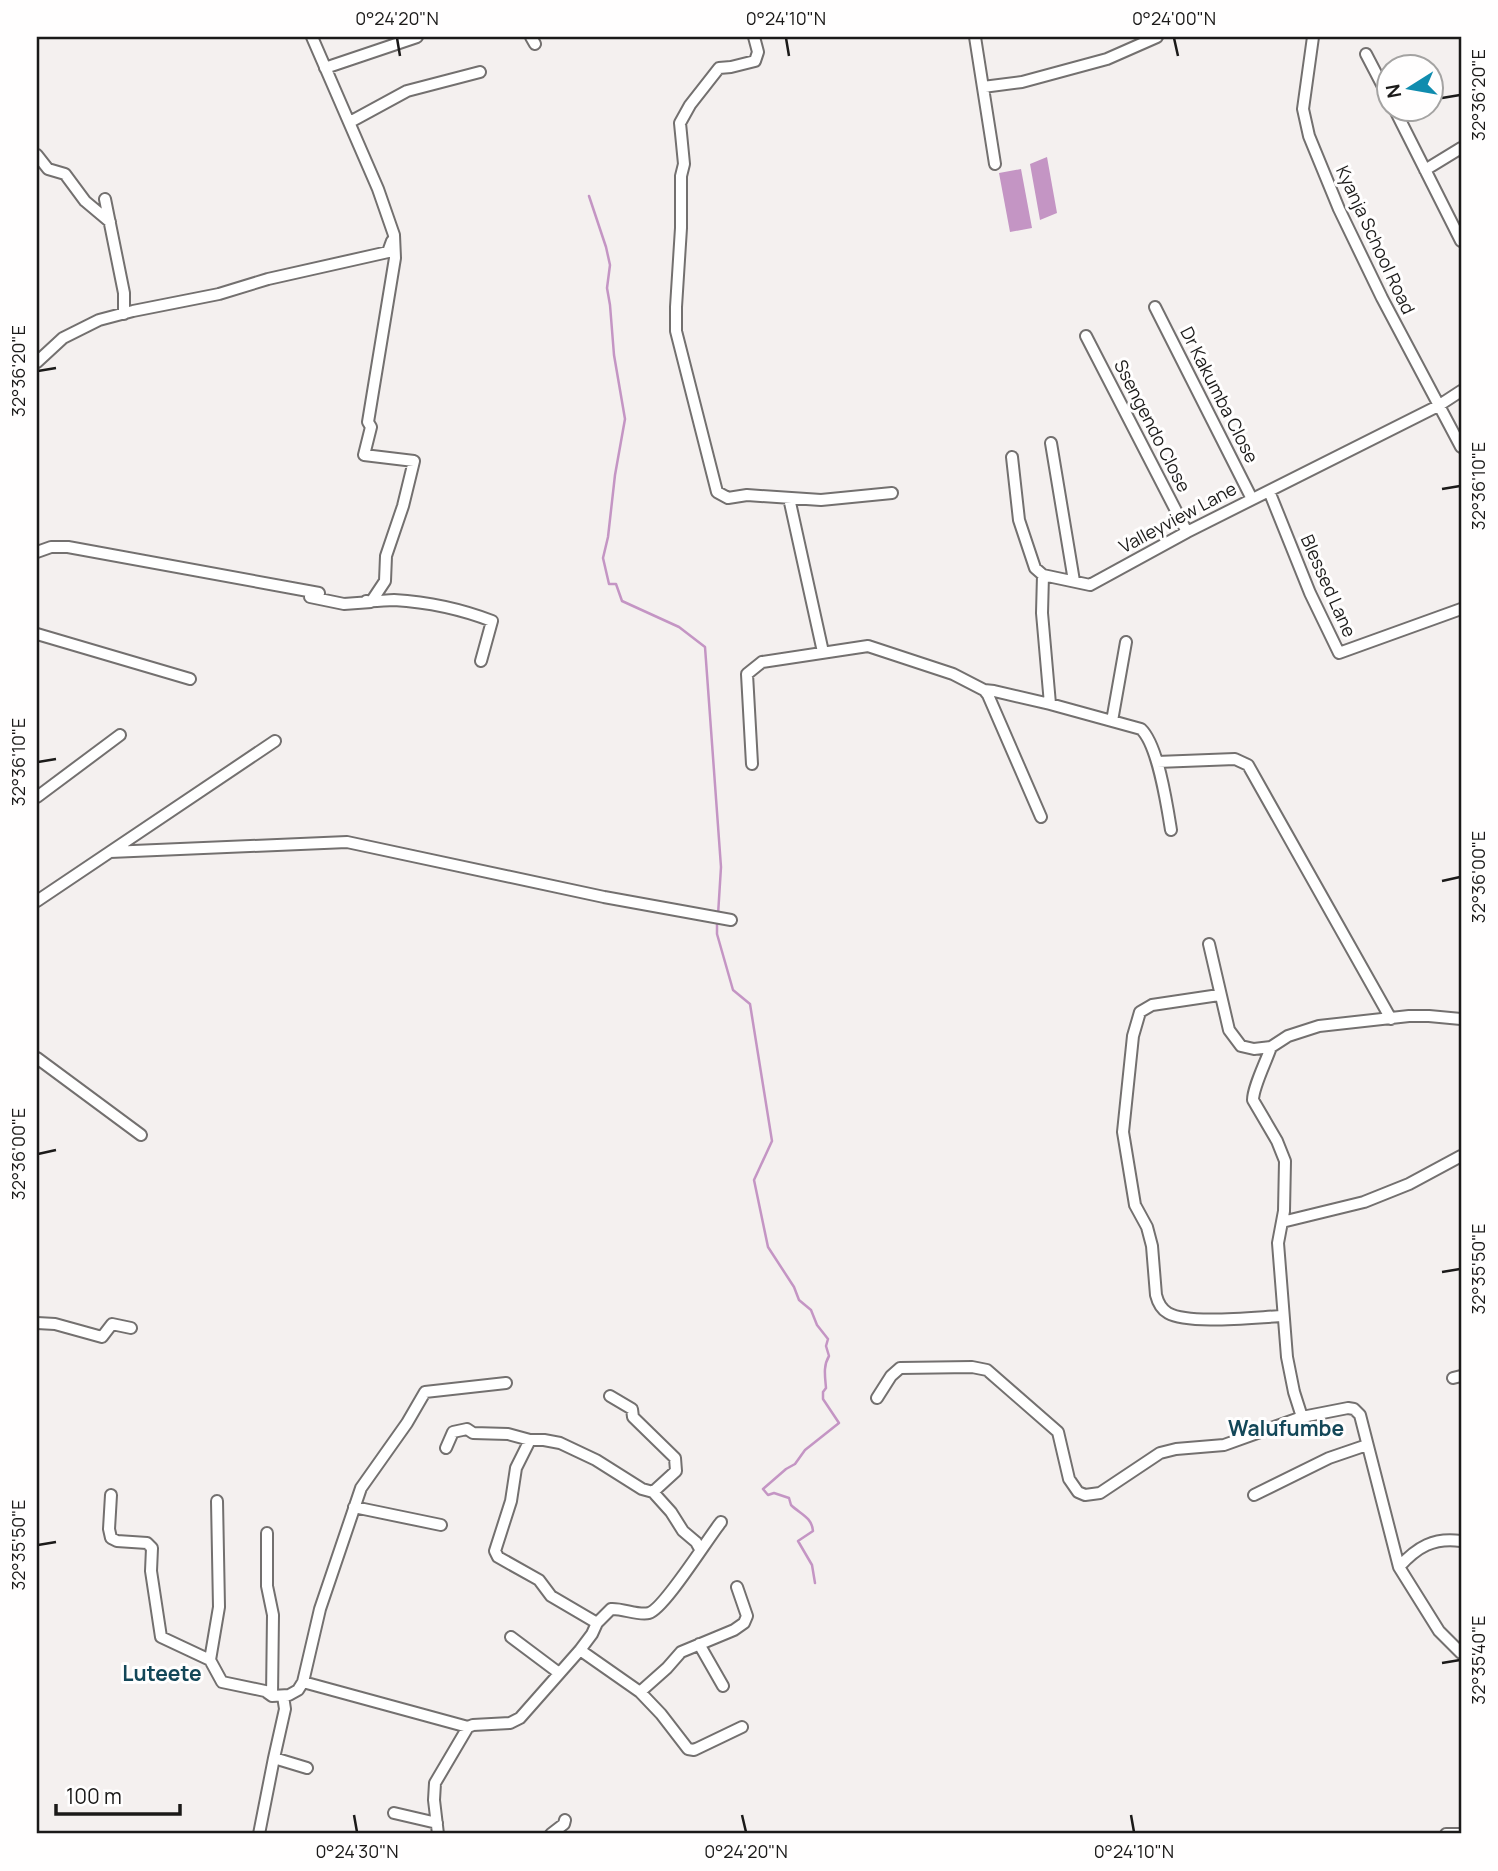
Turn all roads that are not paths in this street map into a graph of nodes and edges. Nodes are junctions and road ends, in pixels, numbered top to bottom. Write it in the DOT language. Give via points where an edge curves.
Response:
graph roads {
  1 [pos="312,37"];
  2 [pos="417,37"];
  3 [pos="754,37"];
  4 [pos="975,37"];
  5 [pos="1157,37"];
  6 [pos="1313,37"];
  7 [pos="1366,54"];
  8 [pos="325,68"];
  9 [pos="480,72"];
  10 [pos="1376,73"];
  11 [pos="983,87"];
  12 [pos="350,122"];
  13 [pos="1401,122"];
  14 [pos="1461,148"];
  15 [pos="37,155"];
  16 [pos="995,164"];
  17 [pos="1425,170"];
  18 [pos="105,199"];
  19 [pos="110,222"];
  20 [pos="1458,225"];
  21 [pos="1461,241"];
  22 [pos="392,255"];
  23 [pos="1154,307"];
  24 [pos="124,314"];
  25 [pos="1086,336"];
  26 [pos="37,362"];
  27 [pos="1461,391"];
  28 [pos="1438,406"];
  29 [pos="1051,443"];
  30 [pos="1461,447"];
  31 [pos="1012,457"];
  32 [pos="1269,491"];
  33 [pos="892,493"];
  34 [pos="789,498"];
  35 [pos="1252,499"];
  36 [pos="1186,532"];
  37 [pos="37,552"];
  38 [pos="1043,575"];
  39 [pos="1074,581"];
  40 [pos="310,597"];
  41 [pos="371,602"];
  42 [pos="1461,609"];
  43 [pos="37,634"];
  44 [pos="1126,642"];
  45 [pos="823,652"];
  46 [pos="481,661"];
  47 [pos="190,679"];
  48 [pos="984,690"];
  49 [pos="1050,704"];
  50 [pos="1112,721"];
  51 [pos="120,735"];
  52 [pos="275,741"];
  53 [pos="1157,762"];
  54 [pos="752,764"];
  55 [pos="37,797"];
  56 [pos="1041,817"];
  57 [pos="1171,830"];
  58 [pos="110,852"];
  59 [pos="37,901"];
  60 [pos="731,920"];
  61 [pos="1209,944"];
  62 [pos="1219,995"];
  63 [pos="1391,1020"];
  64 [pos="1461,1020"];
  65 [pos="1270,1047"];
  66 [pos="37,1058"];
  67 [pos="141,1135"];
  68 [pos="1461,1156"];
  69 [pos="1282,1222"];
  70 [pos="1283,1316"];
  71 [pos="37,1323"];
  72 [pos="131,1328"];
  73 [pos="506,1382"];
  74 [pos="610,1396"];
  75 [pos="877,1398"];
  76 [pos="1302,1417"];
  77 [pos="530,1440"];
  78 [pos="1367,1445"];
  79 [pos="446,1448"];
  80 [pos="653,1492"];
  81 [pos="111,1495"];
  82 [pos="1254,1495"];
  83 [pos="217,1501"];
  84 [pos="354,1507"];
  85 [pos="721,1522"];
  86 [pos="441,1525"];
  87 [pos="267,1533"];
  88 [pos="1461,1541"];
  89 [pos="700,1549"];
  90 [pos="1399,1567"];
  91 [pos="737,1587"];
  92 [pos="597,1623"];
  93 [pos="511,1637"];
  94 [pos="699,1644"];
  95 [pos="580,1650"];
  96 [pos="1461,1653"];
  97 [pos="210,1660"];
  98 [pos="559,1673"];
  99 [pos="303,1682"];
  100 [pos="723,1686"];
  101 [pos="640,1692"];
  102 [pos="278,1696"];
  103 [pos="468,1727"];
  104 [pos="742,1727"];
  105 [pos="274,1758"];
  106 [pos="307,1768"];
  107 [pos="394,1813"];
  108 [pos="565,1820"];
  109 [pos="437,1829"];
  110 [pos="259,1834"];
  111 [pos="551,1834"];
  112 [pos="1446,1834"];
  113 [pos="1461,1834"];
  1 -- 8 [label="street"];
  2 -- 8 [label="street"];
  3 -- 34 [label="street" via="755,61 719,68 680,122 684,164 677,331 717,492 728,498"];
  4 -- 11 [label="street"];
  5 -- 11 [label="street" via="1107,59 1022,82"];
  6 -- 28 [label="street, Kyanja School Road" via="1304,122 1345,220"];
  7 -- 10 [label="street"];
  8 -- 12 [label="street"];
  9 -- 12 [label="street" via="407,91"];
  11 -- 16 [label="street"];
  12 -- 22 [label="street" via="394,235"];
  13 -- 17 [label="street"];
  14 -- 17 [label="street"];
  15 -- 19 [label="street" via="48,169 65,174 85,201"];
  17 -- 20 [label="street"];
  18 -- 19 [label="street"];
  19 -- 24 [label="street"];
  20 -- 21 [label="street"];
  22 -- 24 [label="street"];
  22 -- 41 [label="street" via="364,455 414,461 386,556 385,581"];
  23 -- 35 [label="street, Dr Kakumba Close"];
  24 -- 26 [label="street" via="76,329"];
  25 -- 36 [label="street, Ssengendo Close"];
  27 -- 28 [label="street, Valleyview Lane"];
  28 -- 30 [label="street, Kyanja School Road"];
  28 -- 32 [label="street, Valleyview Lane"];
  29 -- 39 [label="street"];
  31 -- 38 [label="street" via="1019,520 1032,563"];
  32 -- 35 [label="street, Valleyview Lane"];
  32 -- 42 [label="street, Blessed Lane" via="1339,653"];
  33 -- 34 [label="street" via="821,500"];
  34 -- 45 [label="street"];
  35 -- 36 [label="street, Valleyview Lane"];
  36 -- 39 [label="street, Valleyview Lane" via="1090,584"];
  37 -- 41 [label="street" via="68,547"];
  38 -- 39 [label="street, Valleyview Lane"];
  38 -- 49 [label="street"];
  40 -- 41 [label="street" via="344,604"];
  41 -- 46 [label="street" via="425,603 492,621"];
  43 -- 47 [label="street"];
  44 -- 50 [label="street"];
  45 -- 48 [label="street" via="868,646 953,674"];
  45 -- 54 [label="street" via="762,662 747,674"];
  48 -- 49 [label="street"];
  48 -- 56 [label="street"];
  49 -- 50 [label="street"];
  50 -- 53 [label="street" via="1141,729"];
  51 -- 55 [label="street"];
  52 -- 58 [label="street"];
  53 -- 57 [label="street"];
  53 -- 63 [label="street" via="1235,759 1248,765"];
  58 -- 59 [label="street"];
  58 -- 60 [label="street" via="347,842"];
  61 -- 62 [label="street"];
  62 -- 65 [label="street" via="1234,1039 1248,1049"];
  62 -- 70 [label="street" via="1152,1005 1138,1016 1123,1120 1135,1205 1150,1237 1156,1295 1165,1311 1202,1319"];
  63 -- 64 [label="street" via="1429,1016"];
  63 -- 65 [label="street" via="1309,1028"];
  65 -- 69 [label="street" via="1252,1095 1283,1152"];
  66 -- 67 [label="street"];
  68 -- 69 [label="street" via="1364,1202"];
  69 -- 70 [label="street" via="1278,1243"];
  70 -- 76 [label="street" via="1289,1369"];
  71 -- 72 [label="street" via="99,1337 112,1324"];
  73 -- 84 [label="street" via="426,1392 363,1484"];
  74 -- 80 [label="street" via="632,1409 633,1417 675,1458 676,1471"];
  75 -- 76 [label="street" via="900,1368 987,1370 1058,1432 1069,1479 1085,1495 1100,1493 1168,1450 1224,1445"];
  76 -- 78 [label="street" via="1354,1409 1360,1415"];
  77 -- 79 [label="street" via="464,1429 453,1432"];
  77 -- 80 [label="street" via="560,1443"];
  77 -- 92 [label="street" via="516,1468 495,1551 539,1580 551,1596"];
  78 -- 82 [label="street"];
  78 -- 90 [label="street"];
  80 -- 89 [label="street"];
  81 -- 97 [label="street" via="111,1538 147,1543 152,1548 161,1637"];
  83 -- 97 [label="street" via="219,1607"];
  84 -- 86 [label="street"];
  84 -- 99 [label="street" via="320,1609"];
  85 -- 89 [label="street"];
  87 -- 102 [label="street" via="267,1589"];
  88 -- 90 [label="street" via="1429,1543"];
  89 -- 92 [label="street" via="653,1611 611,1609"];
  90 -- 96 [label="street" via="1439,1631"];
  91 -- 94 [label="street" via="746,1620"];
  92 -- 95 [label="street"];
  93 -- 98 [label="street"];
  94 -- 100 [label="street"];
  94 -- 101 [label="street" via="681,1652"];
  95 -- 98 [label="street"];
  95 -- 101 [label="street"];
  97 -- 102 [label="street" via="225,1684"];
  98 -- 103 [label="street" via="515,1721"];
  99 -- 102 [label="street" via="298,1690"];
  99 -- 103 [label="street"];
  101 -- 104 [label="street" via="691,1750"];
  102 -- 105 [label="street" via="285,1709"];
  103 -- 109 [label="street" via="435,1783"];
  105 -- 106 [label="street"];
  105 -- 110 [label="street"];
  107 -- 109 [label="street"];
  108 -- 111 [label="street"];
  112 -- 113 [label="street"];
}
